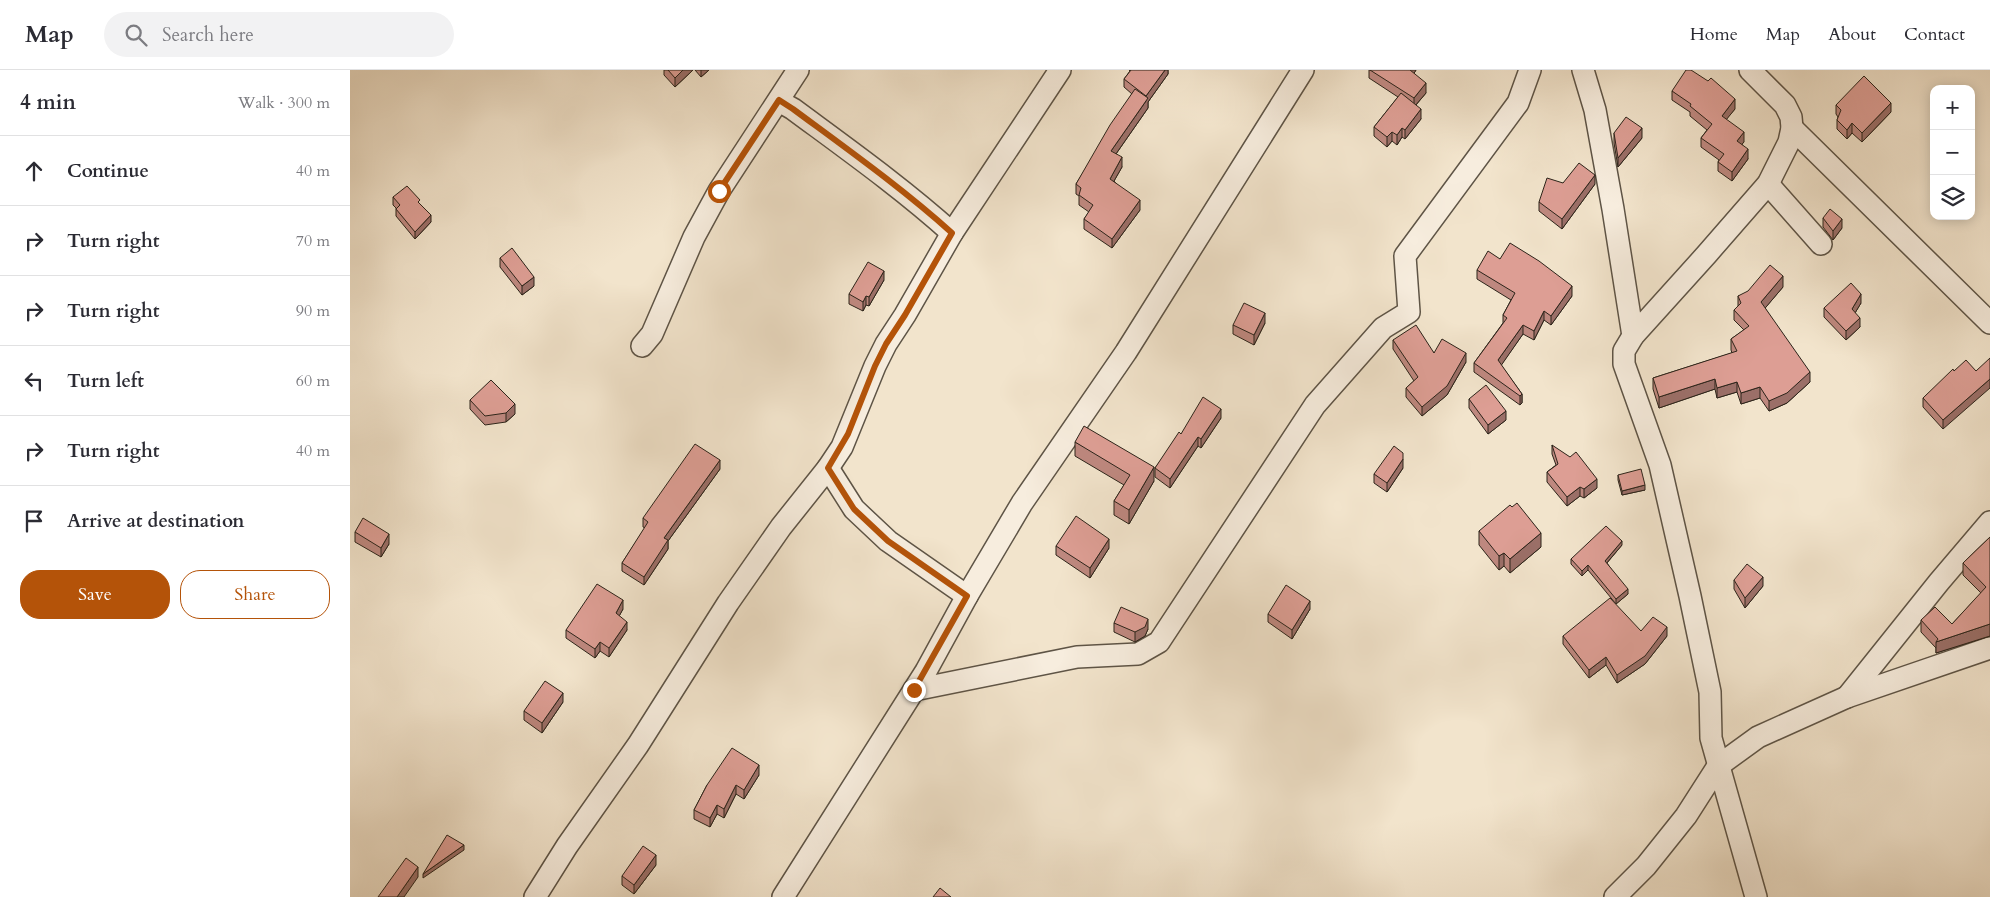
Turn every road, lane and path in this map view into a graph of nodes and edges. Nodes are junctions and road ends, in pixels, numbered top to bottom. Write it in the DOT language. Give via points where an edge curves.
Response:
graph roads {
  1 [pos="798,70"];
  2 [pos="1060,70"];
  3 [pos="1303,70"];
  4 [pos="1530,70"];
  5 [pos="1583,70"];
  6 [pos="1750,70"];
  7 [pos="779,100"];
  8 [pos="1792,128"];
  9 [pos="1768,184"];
  10 [pos="952,233"];
  11 [pos="1821,244"];
  12 [pos="1990,323"];
  13 [pos="1632,336"];
  14 [pos="642,346"];
  15 [pos="828,468"];
  16 [pos="1990,522"];
  17 [pos="967,596"];
  18 [pos="1990,648"];
  19 [pos="914,690"];
  20 [pos="1847,697"];
  21 [pos="1718,766"];
  22 [pos="535,897"];
  23 [pos="783,897"];
  24 [pos="1615,897"];
  25 [pos="1756,897"];
  1 -- 7 [label="street"];
  2 -- 10 [label="street"];
  3 -- 17 [label="street" via="1126,352 1022,502"];
  4 -- 19 [label="street" via="1518,102 1405,256 1409,312 1383,328 1315,405 1159,642 1138,654 1077,657"];
  5 -- 13 [label="street" via="1595,110"];
  6 -- 8 [label="street" via="1786,106"];
  7 -- 10 [label="street" via="882,174"];
  7 -- 14 [label="street" via="719,191 694,237 652,334"];
  8 -- 9 [label="street" via="1789,142"];
  8 -- 12 [label="street"];
  9 -- 11 [label="street"];
  9 -- 13 [label="street"];
  10 -- 15 [label="street" via="886,344 848,434"];
  13 -- 21 [label="street" via="1626,345 1624,364 1660,465 1677,536 1710,692 1711,738"];
  15 -- 17 [label="street" via="854,509 881,534"];
  15 -- 22 [label="street" via="781,527 728,603"];
  16 -- 20 [label="street"];
  17 -- 19 [label="street"];
  18 -- 20 [label="street"];
  19 -- 23 [label="street"];
  20 -- 21 [label="street" via="1758,737"];
  21 -- 24 [label="street" via="1680,823 1646,866"];
  21 -- 25 [label="street"];
}
